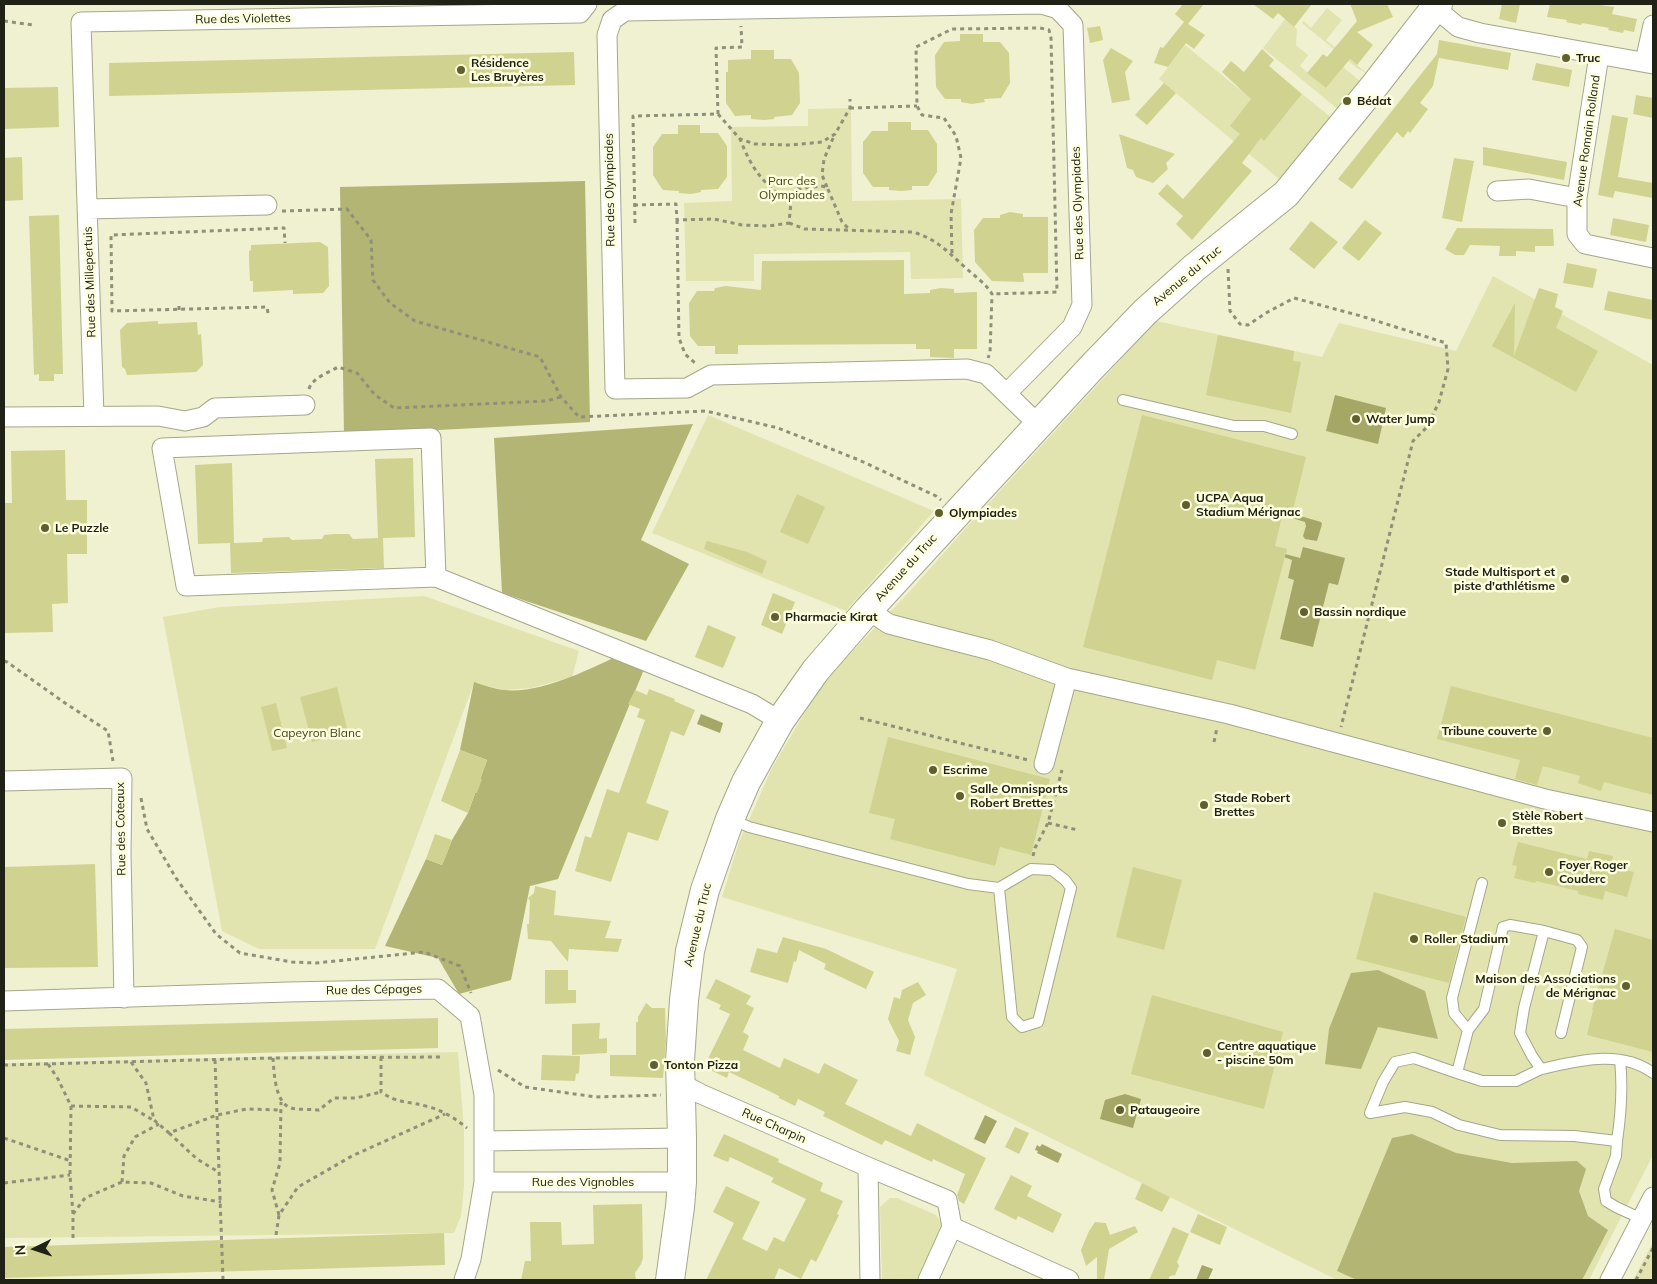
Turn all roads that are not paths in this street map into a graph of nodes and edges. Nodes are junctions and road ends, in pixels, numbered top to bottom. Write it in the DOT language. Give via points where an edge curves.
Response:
graph roads {
  1 [pos="587,4"];
  2 [pos="1041,4"];
  3 [pos="1436,6"];
  4 [pos="1653,25"];
  5 [pos="1599,55"];
  6 [pos="1649,63"];
  7 [pos="1497,191"];
  8 [pos="1576,198"];
  9 [pos="267,205"];
  10 [pos="87,209"];
  11 [pos="1653,258"];
  12 [pos="1007,393"];
  13 [pos="1123,400"];
  14 [pos="305,405"];
  15 [pos="94,416"];
  16 [pos="4,417"];
  17 [pos="1039,425"];
  18 [pos="1292,434"];
  19 [pos="436,577"];
  20 [pos="868,610"];
  21 [pos="1067,678"];
  22 [pos="780,721"];
  23 [pos="1044,764"];
  24 [pos="4,781"];
  25 [pos="730,819"];
  26 [pos="1653,822"];
  27 [pos="1482,883"];
  28 [pos="999,888"];
  29 [pos="1544,932"];
  30 [pos="124,998"];
  31 [pos="4,1001"];
  32 [pos="1468,1030"];
  33 [pos="1561,1033"];
  34 [pos="1620,1060"];
  35 [pos="1541,1069"];
  36 [pos="1457,1073"];
  37 [pos="1653,1073"];
  38 [pos="673,1088"];
  39 [pos="682,1138"];
  40 [pos="484,1141"];
  41 [pos="1617,1141"];
  42 [pos="868,1167"];
  43 [pos="484,1182"];
  44 [pos="682,1182"];
  45 [pos="1653,1197"];
  46 [pos="1642,1219"];
  47 [pos="952,1227"];
  48 [pos="464,1280"];
  49 [pos="670,1280"];
  50 [pos="870,1280"];
  51 [pos="928,1280"];
  52 [pos="1069,1280"];
  53 [pos="1610,1280"];
  1 -- 10 [label="street, Rue des Violettes" via="580,13 81,22"];
  2 -- 12 [label="street, Rue des Olympiades" via="1058,9 1073,25 1082,305 1072,327"];
  2 -- 12 [label="street, Rue des Olympiades" via="626,11 612,20 607,35 615,389 686,388 711,375 966,369 986,374"];
  3 -- 5 [label="street" via="1458,27"];
  3 -- 17 [label="street, Avenue du Truc" via="1286,194 1145,312"];
  4 -- 6 [label="street"];
  5 -- 6 [label="street"];
  5 -- 8 [label="street, Avenue Romain Rolland"];
  7 -- 8 [label="street" via="1529,189"];
  8 -- 11 [label="street, Avenue Romain Rolland" via="1577,234 1584,244"];
  9 -- 10 [label="street, Rue des Millepertuis"];
  10 -- 15 [label="street, Rue des Millepertuis"];
  12 -- 17 [label="street"];
  13 -- 18 [label="lane" via="1234,426 1264,426"];
  14 -- 15 [label="street" via="215,408 203,416 185,421 158,416"];
  15 -- 16 [label="street"];
  17 -- 20 [label="street, Avenue du Truc"];
  19 -- 19 [label="street" via="186,586 162,448 432,438"];
  19 -- 22 [label="street" via="752,704"];
  20 -- 21 [label="street" via="888,624 990,650"];
  20 -- 22 [label="street, Avenue du Truc" via="816,670"];
  21 -- 23 [label="street"];
  21 -- 26 [label="street" via="1222,712 1545,800"];
  22 -- 25 [label="street, Avenue du Truc" via="746,782"];
  24 -- 30 [label="street, Rue des Coteaux" via="122,778"];
  25 -- 28 [label="lane" via="749,827 959,882"];
  25 -- 38 [label="street, Avenue du Truc" via="705,890 690,951"];
  27 -- 32 [label="lane" via="1452,998 1454,1013"];
  28 -- 28 [label="lane" via="1012,1018 1022,1027 1038,1022 1071,888 1052,870 1031,869"];
  29 -- 32 [label="lane" via="1510,924 1503,927 1484,1008"];
  29 -- 33 [label="lane" via="1578,940 1582,947"];
  29 -- 35 [label="lane" via="1520,1032"];
  30 -- 31 [label="street, Rue des Cépages"];
  30 -- 40 [label="street, Rue des Cépages" via="438,989 470,1016 484,1095"];
  32 -- 36 [label="lane"];
  34 -- 35 [label="lane" via="1598,1058"];
  34 -- 37 [label="lane" via="1643,1066"];
  34 -- 41 [label="lane"];
  35 -- 36 [label="lane" via="1516,1081 1482,1081"];
  36 -- 41 [label="lane" via="1414,1058 1395,1062 1370,1113 1404,1107 1432,1112 1459,1125 1500,1135 1574,1136"];
  38 -- 39 [label="street, Avenue du Truc"];
  38 -- 42 [label="street, Rue Charpin" via="701,1094"];
  39 -- 40 [label="street"];
  39 -- 44 [label="street, Avenue du Truc"];
  40 -- 43 [label="street"];
  41 -- 46 [label="lane" via="1616,1156 1604,1189 1606,1201"];
  42 -- 47 [label="street, Rue Charpin" via="947,1200"];
  42 -- 50 [label="street"];
  43 -- 44 [label="street, Rue des Vignobles"];
  43 -- 48 [label="street" via="472,1259"];
  44 -- 49 [label="street, Avenue du Truc"];
  45 -- 46 [label="street"];
  46 -- 53 [label="street"];
  47 -- 51 [label="street"];
  47 -- 52 [label="street"];
}
